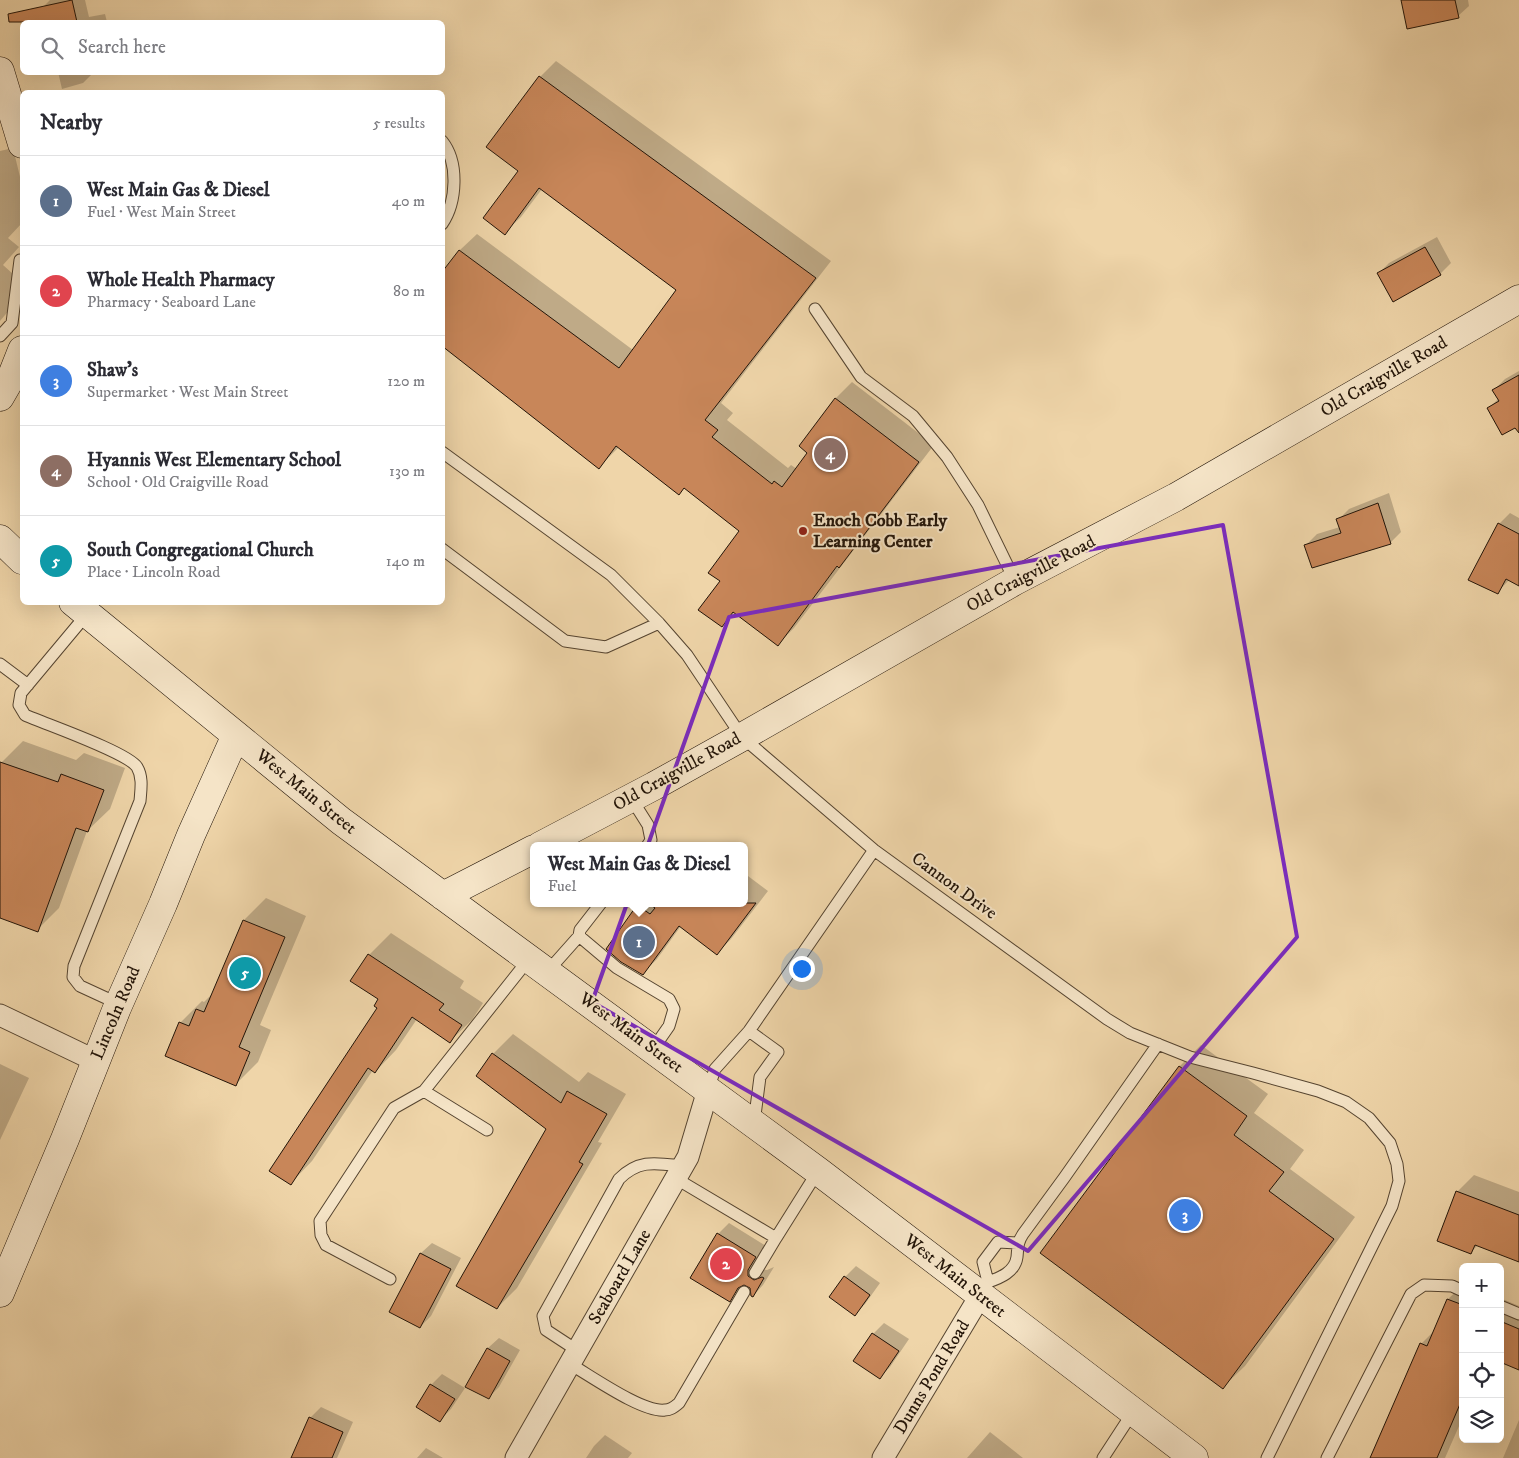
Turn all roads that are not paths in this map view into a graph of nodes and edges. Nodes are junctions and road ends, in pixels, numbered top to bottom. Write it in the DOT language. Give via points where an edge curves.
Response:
graph roads {
  1 [pos="1,76"];
  2 [pos="20,138"];
  3 [pos="445,144"];
  4 [pos="445,220"];
  5 [pos="20,260"];
  6 [pos="1519,299"];
  7 [pos="815,309"];
  8 [pos="0,336"];
  9 [pos="20,354"];
  10 [pos="3,386"];
  11 [pos="445,454"];
  12 [pos="0,539"];
  13 [pos="445,552"];
  14 [pos="20,558"];
  15 [pos="1015,581"];
  16 [pos="80,608"];
  17 [pos="659,623"];
  18 [pos="0,664"];
  19 [pos="28,685"];
  20 [pos="236,735"];
  21 [pos="742,737"];
  22 [pos="631,798"];
  23 [pos="548,842"];
  24 [pos="650,842"];
  25 [pos="874,850"];
  26 [pos="530,851"];
  27 [pos="443,896"];
  28 [pos="598,907"];
  29 [pos="579,936"];
  30 [pos="538,965"];
  31 [pos="119,1004"];
  32 [pos="0,1015"];
  33 [pos="749,1031"];
  34 [pos="1158,1044"];
  35 [pos="653,1049"];
  36 [pos="96,1061"];
  37 [pos="708,1090"];
  38 [pos="424,1091"];
  39 [pos="754,1124"];
  40 [pos="486,1130"];
  41 [pos="818,1171"];
  42 [pos="679,1172"];
  43 [pos="776,1238"];
  44 [pos="1017,1243"];
  45 [pos="755,1273"];
  46 [pos="390,1279"];
  47 [pos="984,1289"];
  48 [pos="1459,1289"];
  49 [pos="744,1292"];
  50 [pos="0,1293"];
  51 [pos="1504,1308"];
  52 [pos="1519,1314"];
  53 [pos="574,1358"];
  54 [pos="1133,1412"];
  55 [pos="516,1458"];
  56 [pos="883,1458"];
  57 [pos="1102,1458"];
  58 [pos="1194,1458"];
  59 [pos="1267,1458"];
  60 [pos="1327,1458"];
  1 -- 2 [label="street"];
  3 -- 4 [label="lane" via="455,177"];
  5 -- 8 [label="lane" via="12,323"];
  6 -- 15 [label="street, Old Craigville Road" via="1176,497"];
  7 -- 15 [label="lane" via="861,376 914,416 947,457 978,505"];
  9 -- 10 [label="street"];
  11 -- 17 [label="lane, Cannon Drive" via="611,575"];
  12 -- 14 [label="street"];
  13 -- 17 [label="lane" via="565,641 606,647"];
  15 -- 21 [label="street, Old Craigville Road"];
  16 -- 19 [label="lane"];
  16 -- 20 [label="street, West Main Street"];
  17 -- 21 [label="lane, Cannon Drive" via="686,655"];
  18 -- 19 [label="lane"];
  19 -- 31 [label="lane" via="19,705 25,715 119,754 136,766 142,783 140,801 74,966 73,977 80,986"];
  20 -- 27 [label="street, West Main Street" via="341,821"];
  20 -- 31 [label="street, Lincoln Road"];
  21 -- 22 [label="street, Old Craigville Road"];
  21 -- 25 [label="lane, Cannon Drive"];
  22 -- 23 [label="street, Old Craigville Road"];
  22 -- 24 [label="lane" via="648,825"];
  25 -- 33 [label="lane"];
  25 -- 34 [label="lane, Cannon Drive" via="1107,1020"];
  26 -- 27 [label="street"];
  27 -- 30 [label="street, West Main Street"];
  28 -- 29 [label="lane"];
  29 -- 30 [label="lane"];
  29 -- 35 [label="lane" via="617,968 669,999 674,1009 669,1026"];
  30 -- 35 [label="street, West Main Street"];
  30 -- 38 [label="lane"];
  31 -- 36 [label="street, Lincoln Road"];
  32 -- 36 [label="street"];
  33 -- 37 [label="lane" via="715,1069"];
  33 -- 39 [label="lane" via="778,1052 760,1077"];
  34 -- 44 [label="lane"];
  34 -- 59 [label="lane, Cannon Drive" via="1190,1057 1263,1075 1346,1102 1369,1118 1390,1143 1397,1164 1399,1181 1392,1206"];
  35 -- 37 [label="street, West Main Street"];
  36 -- 50 [label="street, Lincoln Road"];
  37 -- 39 [label="street, West Main Street"];
  37 -- 42 [label="street, Seaboard Lane" via="688,1157"];
  38 -- 40 [label="lane"];
  38 -- 46 [label="lane" via="394,1108 320,1221 326,1245"];
  39 -- 41 [label="street, West Main Street"];
  41 -- 43 [label="lane"];
  41 -- 47 [label="street, West Main Street"];
  42 -- 43 [label="lane"];
  42 -- 53 [label="street, Seaboard Lane"];
  42 -- 53 [label="lane" via="655,1163 641,1164 619,1179 543,1316 546,1330"];
  43 -- 45 [label="lane"];
  44 -- 47 [label="lane" via="1016,1260 1006,1276"];
  44 -- 47 [label="lane" via="998,1242 983,1262"];
  47 -- 54 [label="street, West Main Street"];
  47 -- 56 [label="street, Dunns Pond Road"];
  48 -- 60 [label="lane" via="1424,1285 1411,1294"];
  49 -- 53 [label="lane" via="673,1408 657,1410 644,1407"];
  51 -- 52 [label="lane"];
  53 -- 55 [label="street, Seaboard Lane"];
  54 -- 57 [label="lane"];
  54 -- 58 [label="street, West Main Street"];
}
